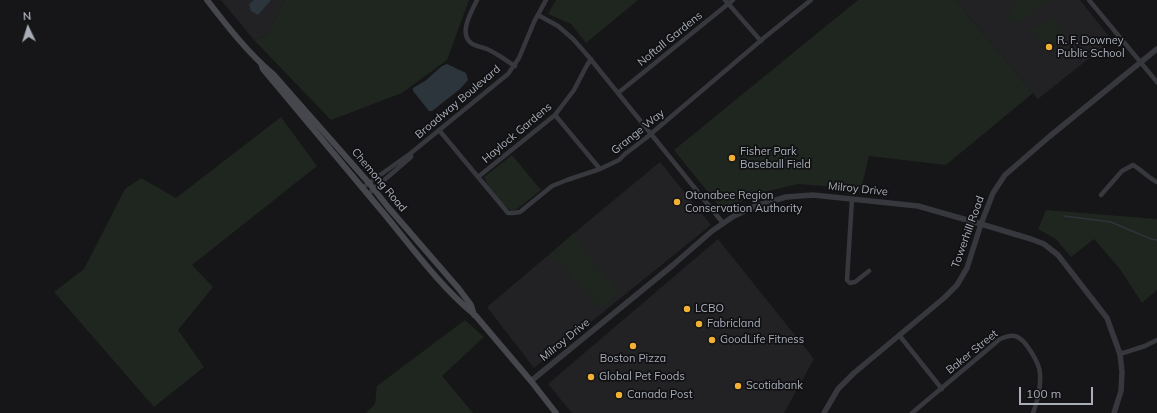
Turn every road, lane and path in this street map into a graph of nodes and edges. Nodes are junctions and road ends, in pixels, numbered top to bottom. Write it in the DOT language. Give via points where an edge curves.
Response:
graph roads {
  1 [pos="206,0"];
  2 [pos="477,0"];
  3 [pos="546,0"];
  4 [pos="811,0"];
  5 [pos="1089,0"];
  6 [pos="729,1"];
  7 [pos="538,15"];
  8 [pos="761,41"];
  9 [pos="1157,49"];
  10 [pos="591,59"];
  11 [pos="1140,63"];
  12 [pos="261,64"];
  13 [pos="514,66"];
  14 [pos="1157,82"];
  15 [pos="618,93"];
  16 [pos="555,115"];
  17 [pos="439,130"];
  18 [pos="650,134"];
  19 [pos="411,153"];
  20 [pos="600,169"];
  21 [pos="478,177"];
  22 [pos="1157,182"];
  23 [pos="369,183"];
  24 [pos="362,188"];
  25 [pos="374,189"];
  26 [pos="368,194"];
  27 [pos="1101,195"];
  28 [pos="852,199"];
  29 [pos="723,223"];
  30 [pos="982,224"];
  31 [pos="869,271"];
  32 [pos="475,315"];
  33 [pos="899,335"];
  34 [pos="1157,340"];
  35 [pos="1120,354"];
  36 [pos="531,381"];
  37 [pos="942,389"];
  38 [pos="556,413"];
  39 [pos="824,413"];
  40 [pos="912,413"];
  41 [pos="1033,413"];
  42 [pos="1114,413"];
  1 -- 12 [label="main road, Chemong Road"];
  2 -- 13 [label="street" via="467,22 467,38 471,43 490,50"];
  3 -- 7 [label="street, Broadway Boulevard"];
  4 -- 8 [label="street, Grange Way"];
  5 -- 11 [label="street"];
  6 -- 8 [label="street"];
  6 -- 15 [label="street, Noftall Gardens"];
  7 -- 10 [label="street" via="558,26"];
  7 -- 13 [label="street, Broadway Boulevard"];
  8 -- 18 [label="street, Grange Way"];
  9 -- 11 [label="street, Towerhill Road"];
  10 -- 15 [label="street"];
  10 -- 16 [label="street, Haylock Gardens" via="574,90"];
  11 -- 14 [label="street"];
  11 -- 30 [label="street, Towerhill Road" via="1005,175 993,193"];
  12 -- 23 [label="main road, Chemong Road" via="273,74"];
  12 -- 24 [label="main road, Chemong Road"];
  13 -- 17 [label="street, Broadway Boulevard"];
  15 -- 18 [label="street"];
  16 -- 20 [label="street"];
  16 -- 21 [label="street, Haylock Gardens"];
  17 -- 19 [label="street, Broadway Boulevard"];
  17 -- 21 [label="street, Grange Way"];
  18 -- 20 [label="street, Grange Way" via="619,160"];
  18 -- 29 [label="street"];
  19 -- 23 [label="street, Broadway Boulevard"];
  19 -- 25 [label="street, Broadway Boulevard" via="410,157"];
  20 -- 21 [label="street, Grange Way" via="552,186 520,212 513,213 508,213"];
  22 -- 27 [label="street" via="1133,165 1122,171"];
  23 -- 24 [label="street, Broadway Boulevard"];
  23 -- 25 [label="main road, Chemong Road"];
  24 -- 26 [label="main road, Chemong Road"];
  25 -- 26 [label="street, Broadway Boulevard"];
  25 -- 32 [label="main road, Chemong Road" via="459,289"];
  26 -- 32 [label="main road, Chemong Road" via="442,283"];
  28 -- 29 [label="street, Milroy Drive" via="813,195 786,197 755,206"];
  28 -- 30 [label="street, Milroy Drive" via="918,206"];
  28 -- 31 [label="street" via="847,280 850,283 855,282"];
  29 -- 36 [label="street, Milroy Drive"];
  30 -- 33 [label="street, Towerhill Road" via="967,268 957,285"];
  30 -- 35 [label="street, Milroy Drive" via="1044,244 1058,255 1107,318"];
  32 -- 36 [label="main road, Chemong Road"];
  33 -- 37 [label="street"];
  33 -- 39 [label="street, Towerhill Road" via="848,378 838,389"];
  34 -- 35 [label="street"];
  35 -- 42 [label="street, Milroy Drive" via="1121,391"];
  36 -- 38 [label="main road, Chemong Road"];
  37 -- 40 [label="street, Baker Street"];
  37 -- 41 [label="street, Baker Street" via="1000,340 1006,336 1015,336 1035,357 1040,372 1040,389"];
}
